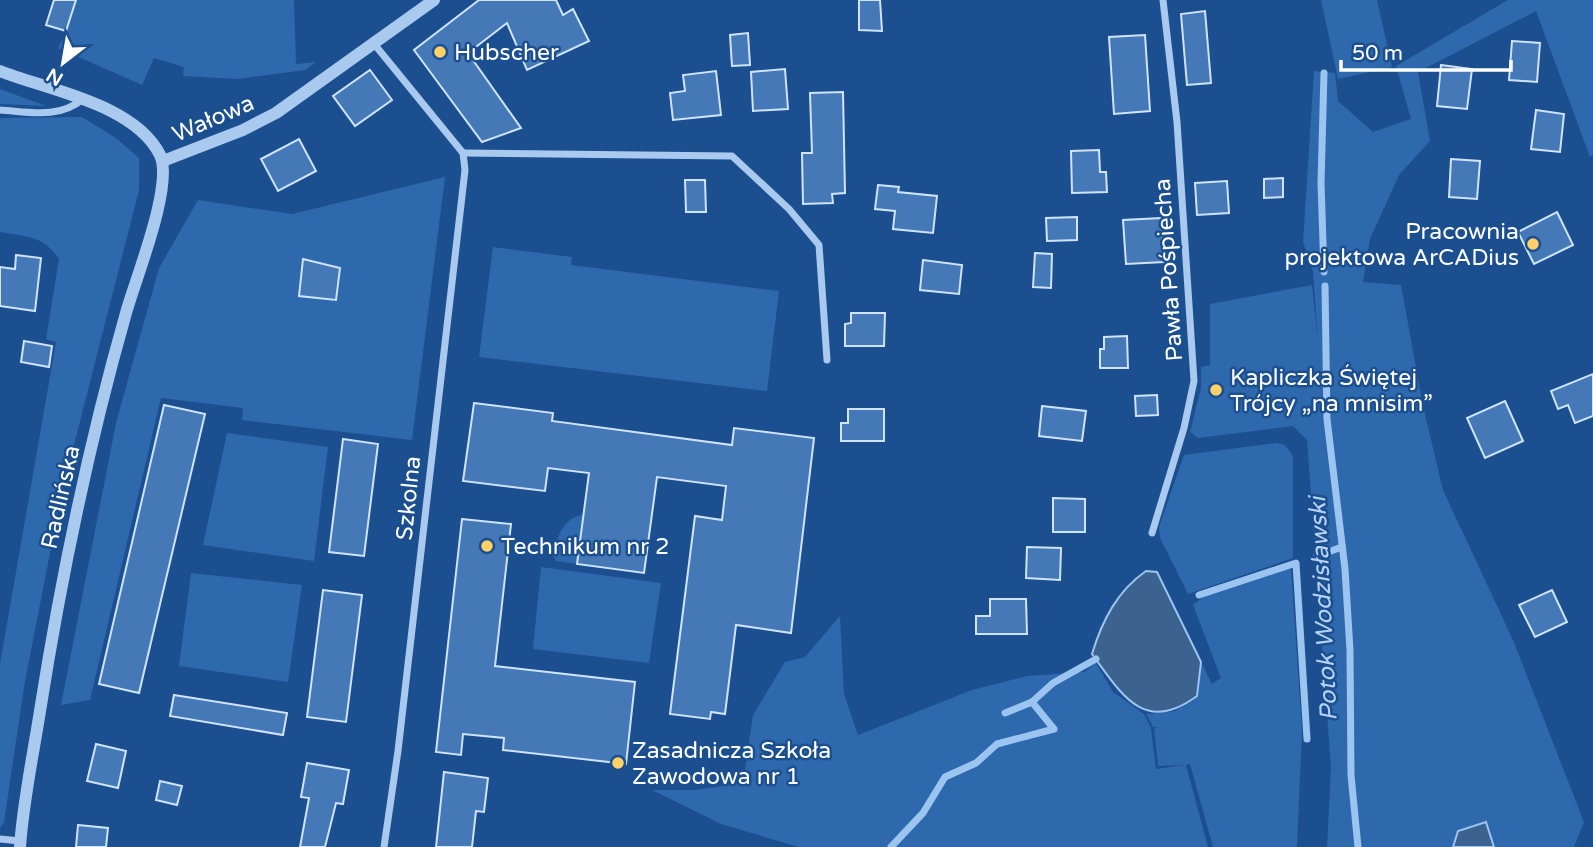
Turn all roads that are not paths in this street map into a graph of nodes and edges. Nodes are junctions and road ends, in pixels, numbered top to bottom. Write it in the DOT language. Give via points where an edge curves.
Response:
graph roads {
  1 [pos="434,0"];
  2 [pos="1163,0"];
  3 [pos="375,45"];
  4 [pos="0,71"];
  5 [pos="84,99"];
  6 [pos="0,110"];
  7 [pos="463,153"];
  8 [pos="163,161"];
  9 [pos="827,360"];
  10 [pos="1152,533"];
  11 [pos="0,839"];
  12 [pos="20,844"];
  13 [pos="384,847"];
  1 -- 3 [label="street, Wałowa"];
  2 -- 10 [label="street, Pawła Pośpiecha" via="1177,122 1194,381"];
  3 -- 7 [label="street"];
  3 -- 8 [label="street, Wałowa" via="276,113"];
  4 -- 5 [label="street, Wałowa"];
  5 -- 6 [label="street" via="70,110 53,113"];
  5 -- 8 [label="street, Wałowa" via="143,134"];
  7 -- 9 [label="street" via="732,156 819,244"];
  7 -- 13 [label="street, Szkolna" via="465,170 441,390"];
  8 -- 12 [label="street, Radlińska" via="162,194 125,315 60,592"];
  11 -- 12 [label="street"];
}
